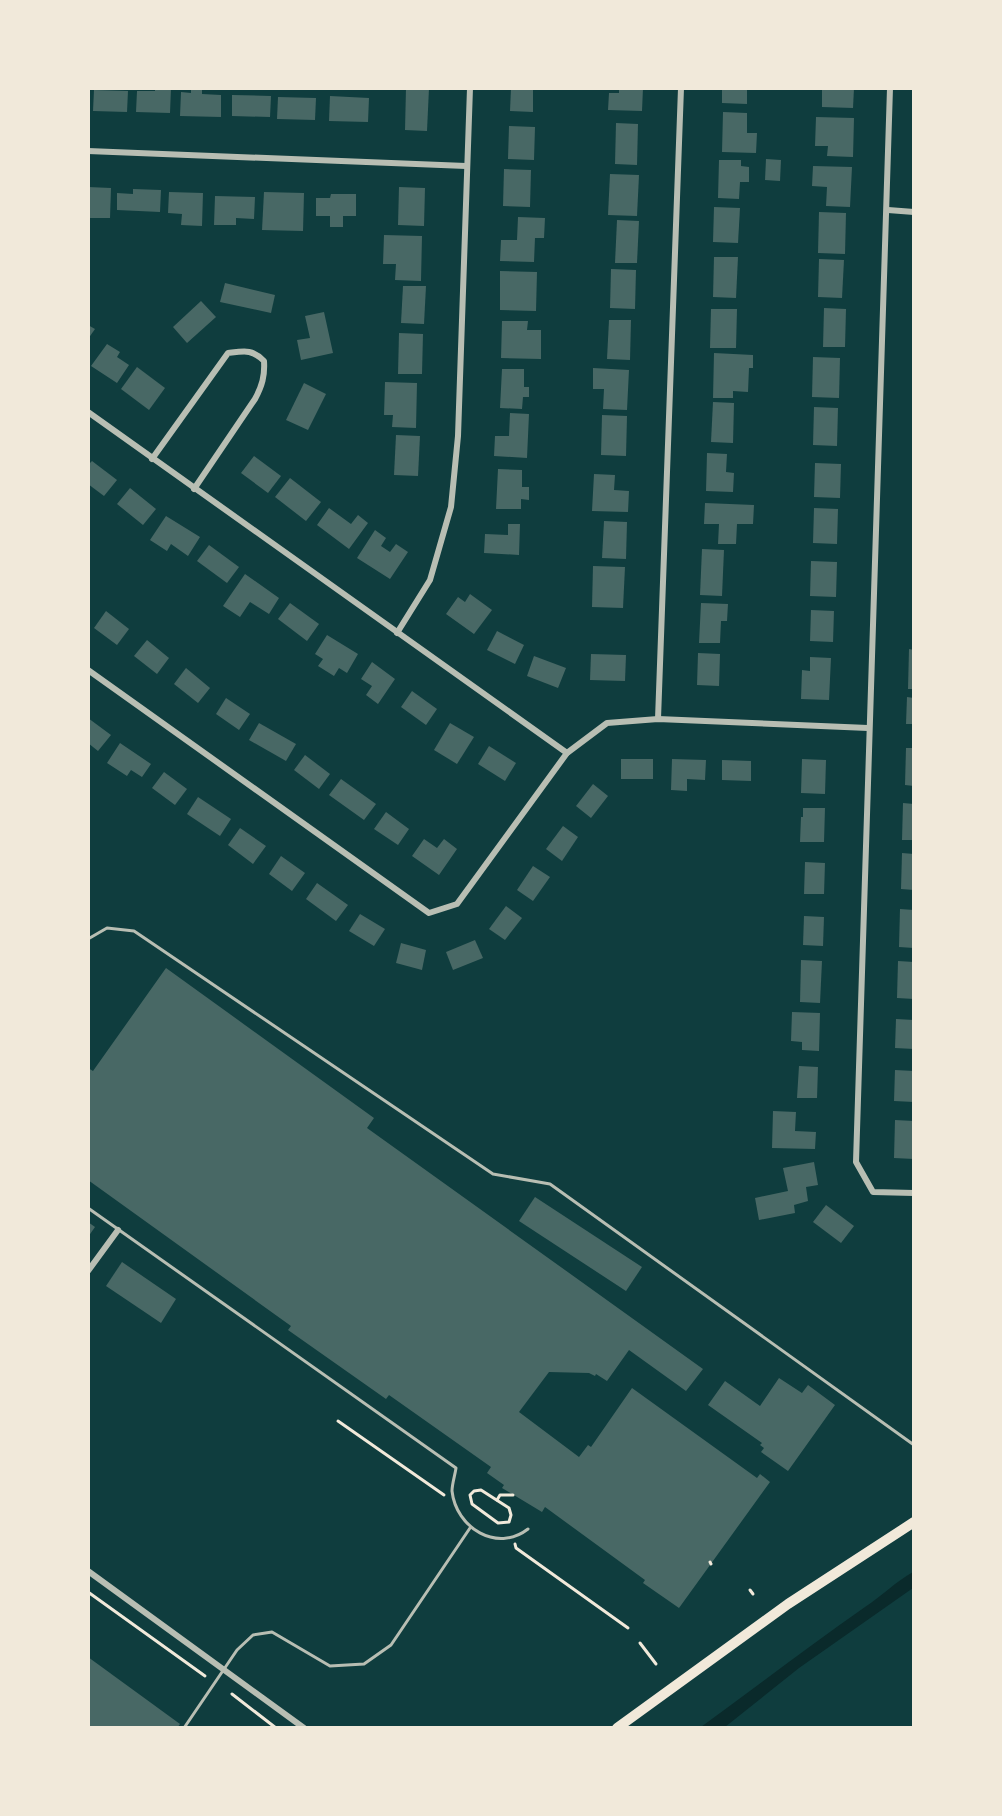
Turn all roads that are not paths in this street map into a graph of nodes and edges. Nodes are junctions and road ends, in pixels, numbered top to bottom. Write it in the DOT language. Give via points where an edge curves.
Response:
graph roads {
  1 [pos="470,88"];
  2 [pos="681,88"];
  3 [pos="890,88"];
  4 [pos="88,151"];
  5 [pos="466,166"];
  6 [pos="888,210"];
  7 [pos="914,212"];
  8 [pos="88,412"];
  9 [pos="152,459"];
  10 [pos="194,489"];
  11 [pos="397,633"];
  12 [pos="88,670"];
  13 [pos="658,719"];
  14 [pos="868,728"];
  15 [pos="567,753"];
  16 [pos="88,939"];
  17 [pos="914,1193"];
  18 [pos="88,1208"];
  19 [pos="118,1230"];
  20 [pos="88,1271"];
  21 [pos="914,1445"];
  22 [pos="914,1522"];
  23 [pos="470,1528"];
  24 [pos="528,1528"];
  25 [pos="88,1571"];
  26 [pos="223,1670"];
  27 [pos="184,1728"];
  28 [pos="304,1728"];
  29 [pos="617,1728"];
  1 -- 5 [label="street"];
  2 -- 13 [label="street"];
  3 -- 6 [label="street"];
  4 -- 5 [label="street"];
  5 -- 11 [label="street" via="459,435 451,507 430,580"];
  6 -- 7 [label="street"];
  6 -- 14 [label="street"];
  8 -- 9 [label="street"];
  9 -- 10 [label="street"];
  9 -- 10 [label="street" via="228,353 256,353 264,362 261,387"];
  10 -- 11 [label="street"];
  11 -- 15 [label="street"];
  12 -- 15 [label="street" via="429,913 457,904"];
  13 -- 14 [label="street"];
  13 -- 15 [label="street" via="606,723"];
  14 -- 17 [label="street" via="856,1162 873,1191"];
  16 -- 21 [label="lane" via="107,928 134,931 493,1174 550,1184"];
  18 -- 19 [label="lane"];
  19 -- 20 [label="street"];
  19 -- 23 [label="lane" via="456,1468 452,1491"];
  22 -- 29 [label="main road" via="752,1629"];
  23 -- 24 [label="lane" via="496,1539 512,1537"];
  23 -- 26 [label="lane" via="391,1645 364,1664 330,1666 272,1632 253,1635"];
  25 -- 26 [label="street"];
  26 -- 27 [label="lane"];
  26 -- 28 [label="street"];
}
